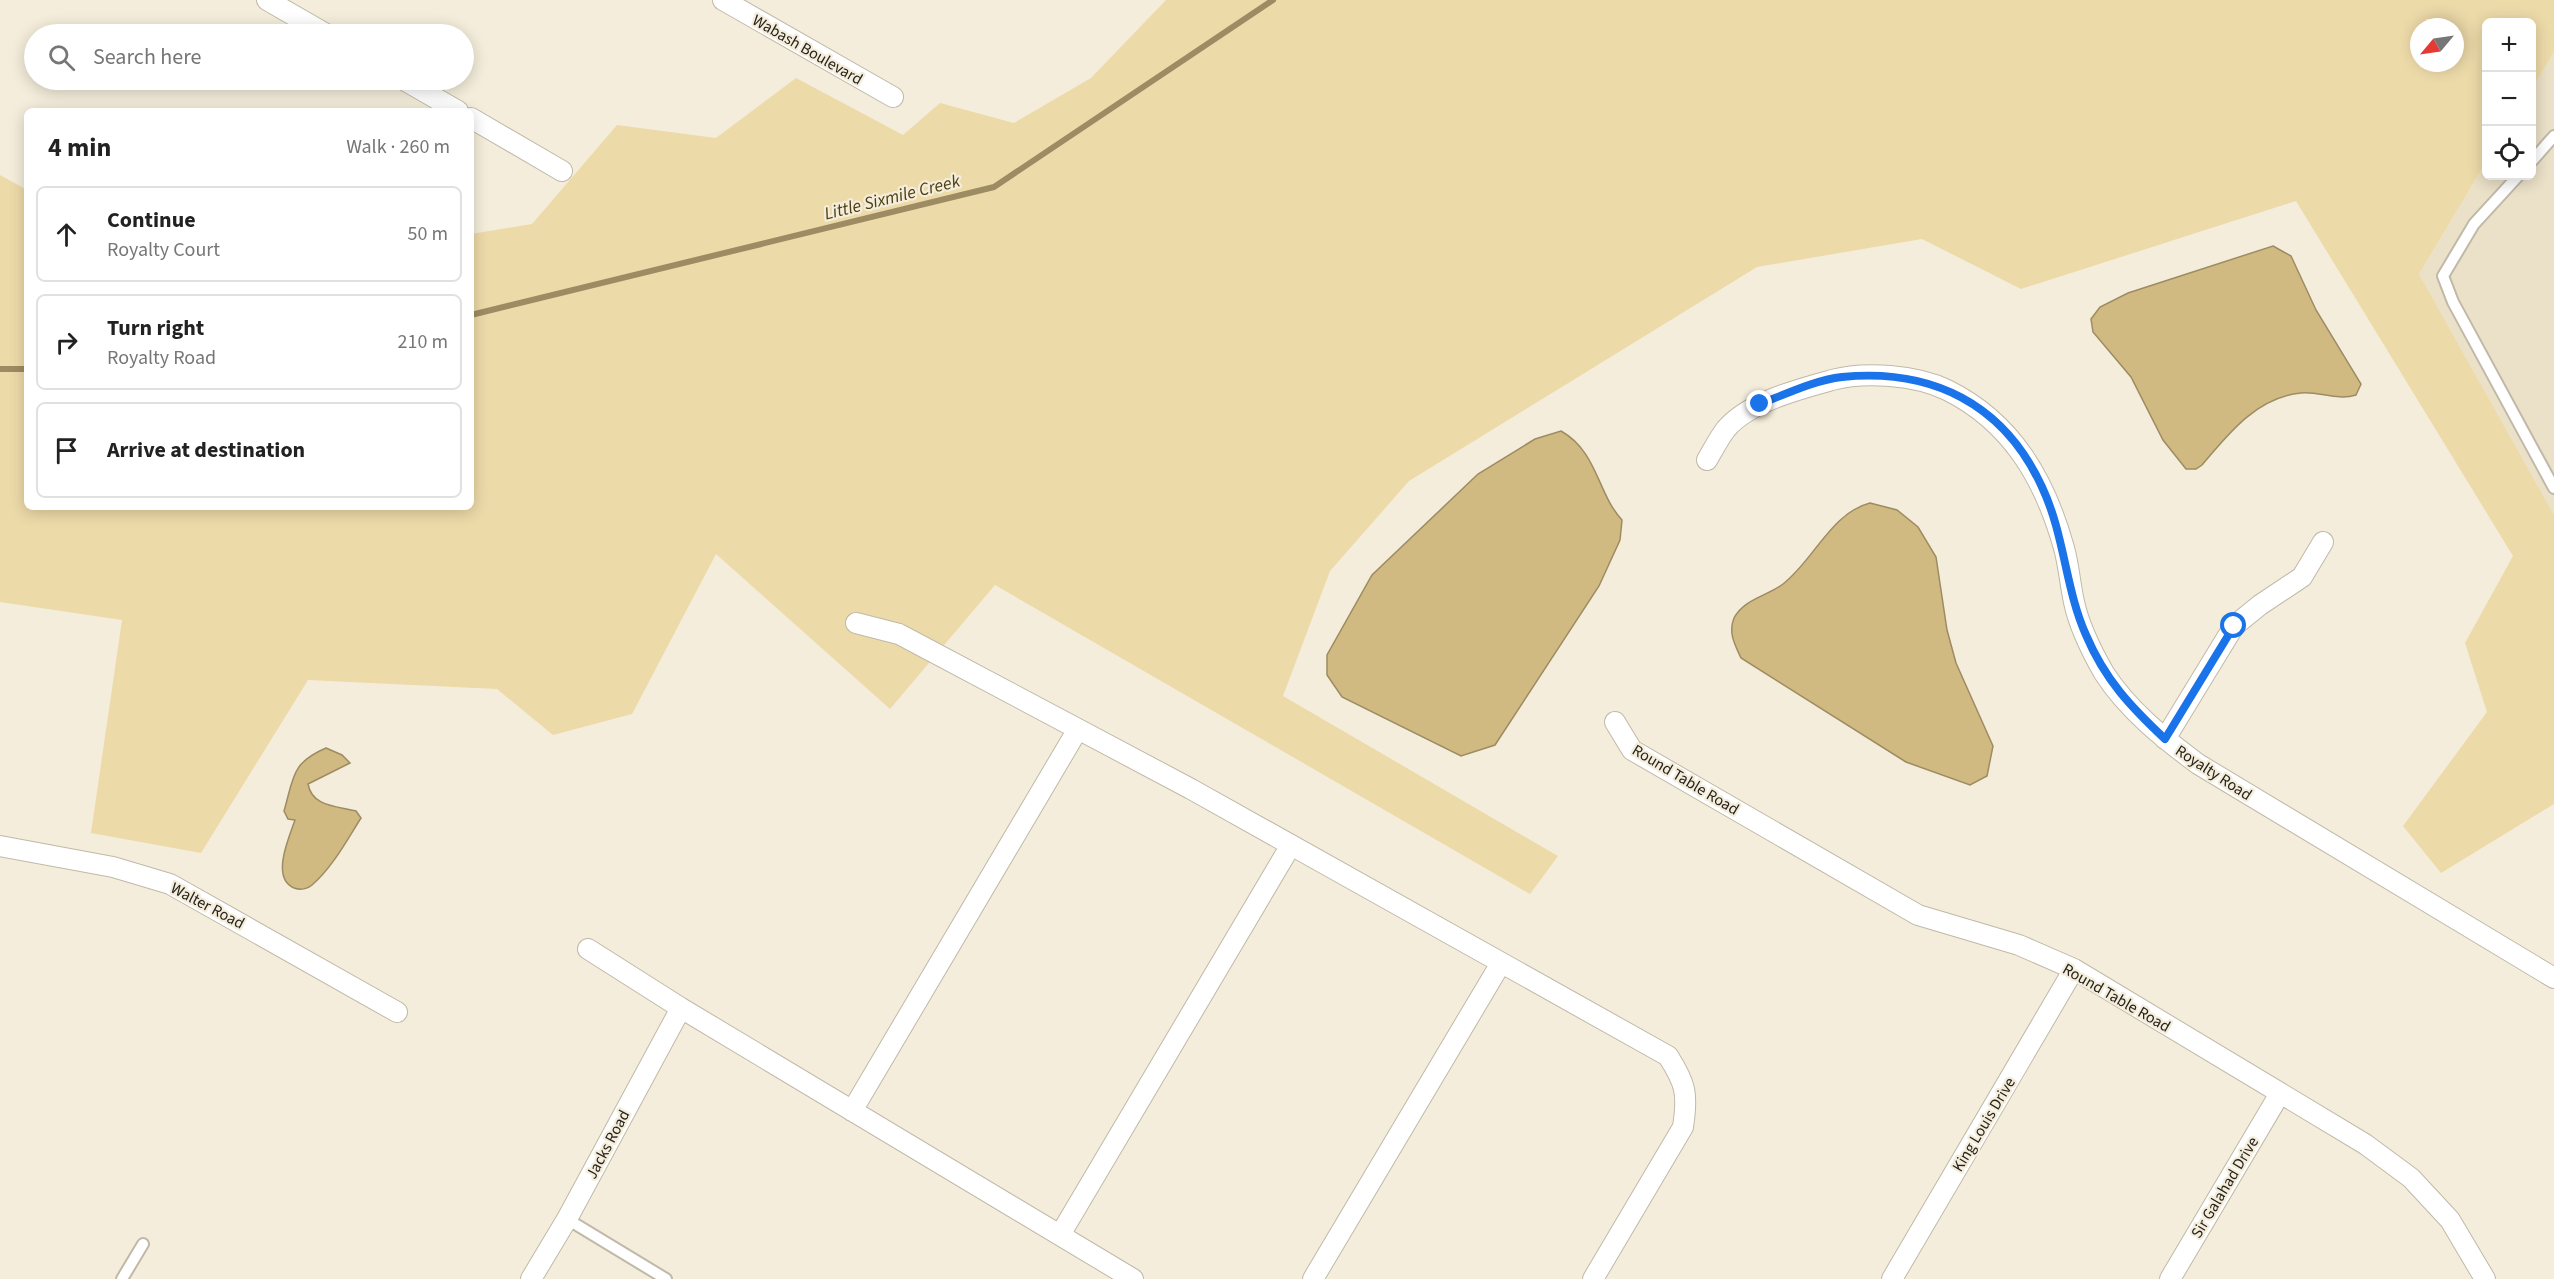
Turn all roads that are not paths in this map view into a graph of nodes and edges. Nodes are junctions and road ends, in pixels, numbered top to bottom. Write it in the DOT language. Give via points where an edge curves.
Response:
graph roads {
  1 [pos="267,0"];
  2 [pos="723,0"];
  3 [pos="309,24"];
  4 [pos="421,90"];
  5 [pos="893,97"];
  6 [pos="453,108"];
  7 [pos="474,120"];
  8 [pos="2554,136"];
  9 [pos="2536,156"];
  10 [pos="562,171"];
  11 [pos="2514,180"];
  12 [pos="1707,460"];
  13 [pos="2554,488"];
  14 [pos="2323,542"];
  15 [pos="856,623"];
  16 [pos="1615,722"];
  17 [pos="1078,729"];
  18 [pos="2165,739"];
  19 [pos="1291,845"];
  20 [pos="0,846"];
  21 [pos="588,949"];
  22 [pos="1501,963"];
  23 [pos="2074,969"];
  24 [pos="2554,978"];
  25 [pos="681,1008"];
  26 [pos="398,1012"];
  27 [pos="2279,1095"];
  28 [pos="852,1111"];
  29 [pos="567,1219"];
  30 [pos="1059,1235"];
  31 [pos="143,1244"];
  32 [pos="122,1279"];
  33 [pos="531,1279"];
  34 [pos="666,1279"];
  35 [pos="1133,1279"];
  36 [pos="1312,1279"];
  37 [pos="1593,1279"];
  38 [pos="1892,1279"];
  39 [pos="2170,1279"];
  40 [pos="2485,1279"];
  1 -- 3 [label="street"];
  2 -- 5 [label="street, Wabash Boulevard"];
  4 -- 6 [label="street"];
  7 -- 10 [label="street"];
  8 -- 9 [label="lane"];
  11 -- 13 [label="lane" via="2474,224 2444,276 2453,302"];
  12 -- 18 [label="street, Royalty Road" via="1727,428 1760,404 1841,377 1900,376 1934,384 1967,400 2017,444 2042,486 2064,550 2074,604 2085,635 2104,672 2126,702"];
  14 -- 18 [label="street" via="2302,577 2234,626"];
  15 -- 17 [label="street" via="899,634"];
  16 -- 23 [label="street, Round Table Road" via="1632,750 1918,915 2019,945"];
  17 -- 19 [label="street"];
  17 -- 28 [label="street"];
  18 -- 24 [label="street, Royalty Road" via="2198,764"];
  19 -- 22 [label="street"];
  19 -- 30 [label="street"];
  20 -- 26 [label="street, Walter Road" via="142,873 170,884"];
  21 -- 25 [label="street"];
  22 -- 36 [label="street"];
  22 -- 37 [label="street" via="1668,1056 1683,1079 1687,1100 1683,1127"];
  23 -- 27 [label="street, Round Table Road"];
  23 -- 38 [label="street, King Louis Drive"];
  25 -- 28 [label="street"];
  25 -- 29 [label="street, Jacks Road"];
  27 -- 39 [label="street, Sir Galahad Drive"];
  27 -- 40 [label="street, Round Table Road" via="2365,1144 2411,1178 2450,1220"];
  28 -- 30 [label="street"];
  29 -- 33 [label="street, Jacks Road"];
  29 -- 34 [label="lane"];
  30 -- 35 [label="street"];
  31 -- 32 [label="lane"];
}
